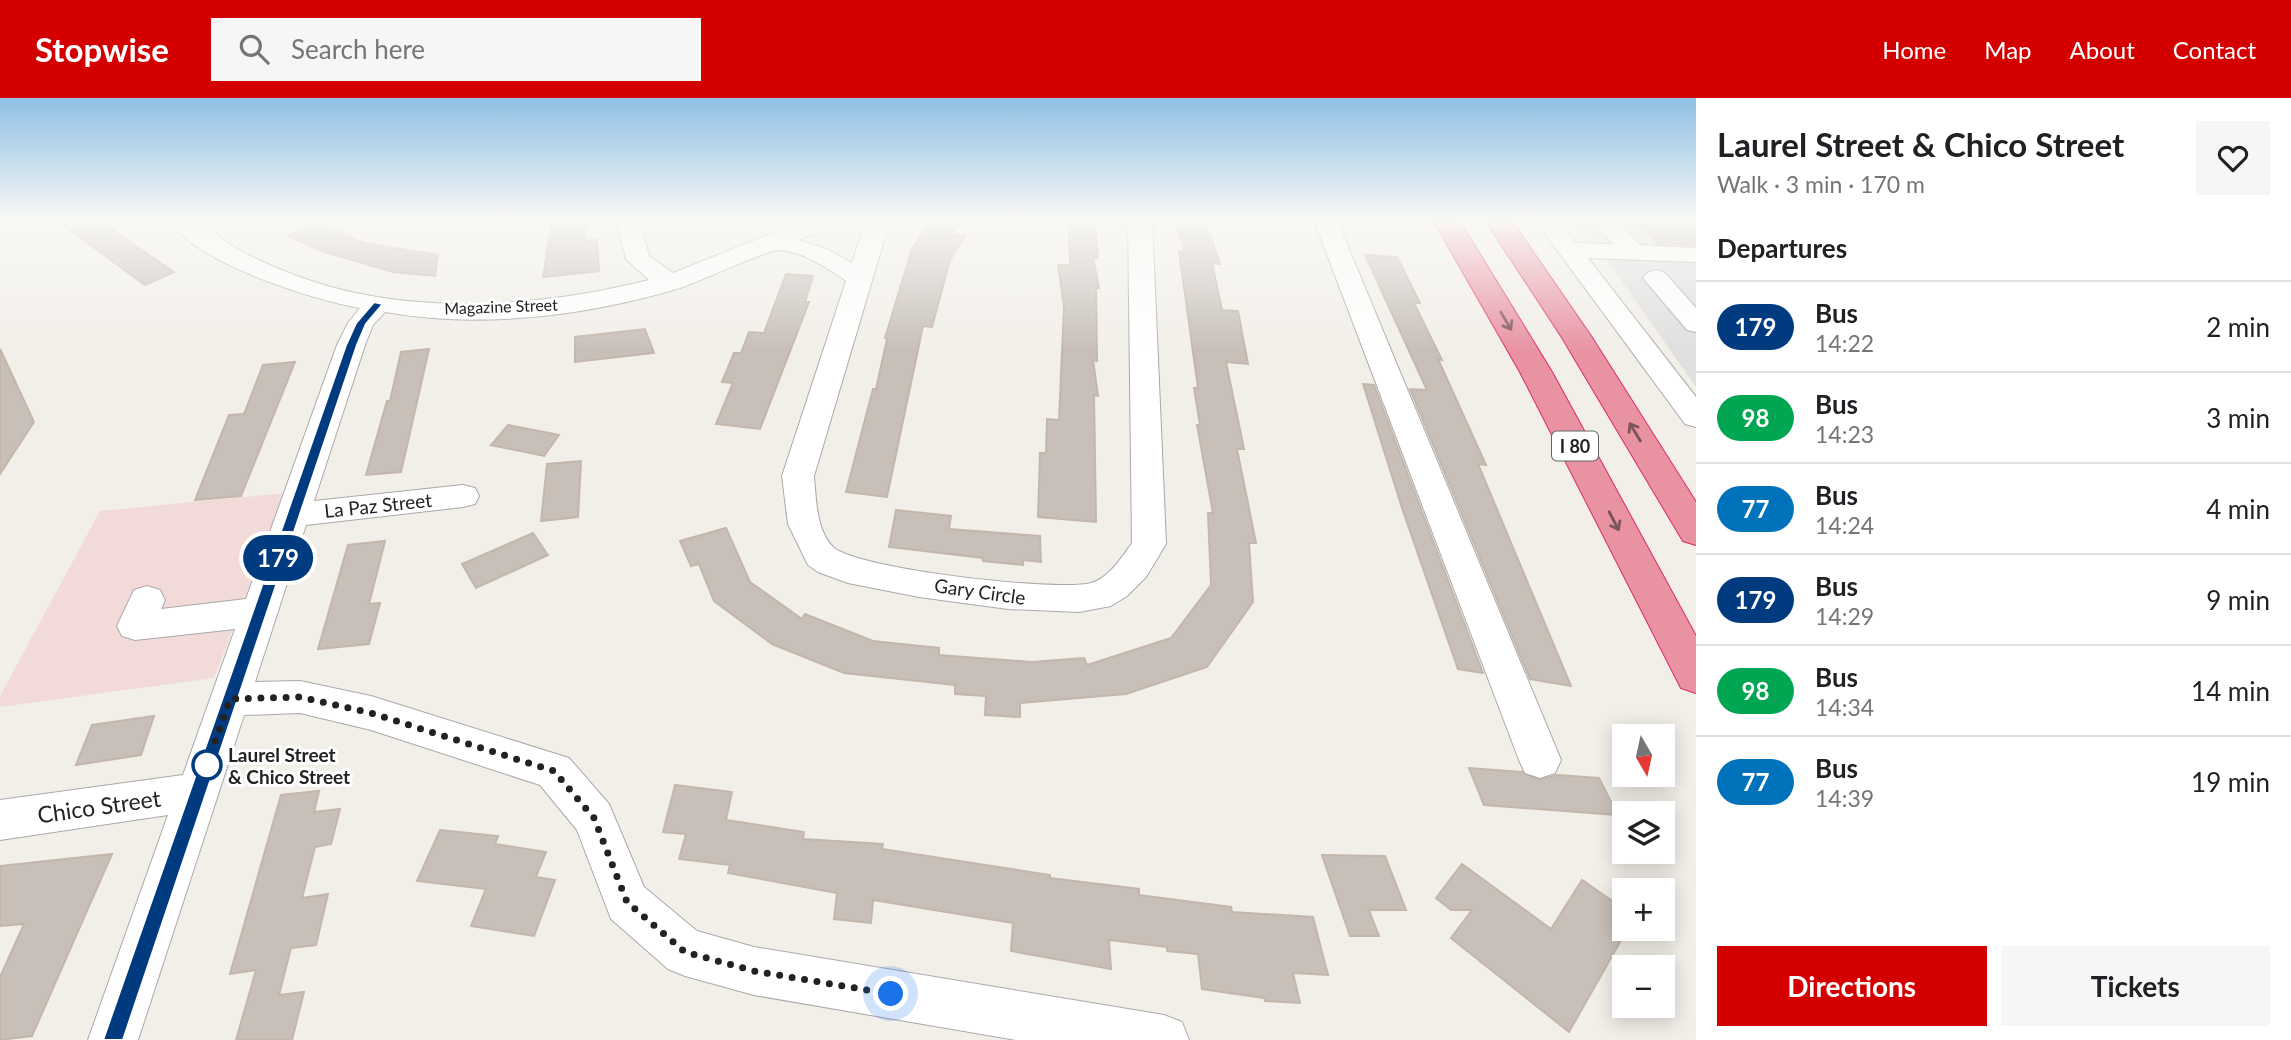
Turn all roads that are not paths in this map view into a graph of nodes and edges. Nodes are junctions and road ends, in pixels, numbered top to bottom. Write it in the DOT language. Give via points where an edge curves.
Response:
graph roads {
  1 [pos="249,264"];
  2 [pos="640,264"];
  3 [pos="717,264"];
  4 [pos="840,264"];
  5 [pos="864,264"];
  6 [pos="1141,264"];
  7 [pos="1343,264"];
  8 [pos="1472,264"];
  9 [pos="1528,264"];
  10 [pos="1579,264"];
  11 [pos="1587,274"];
  12 [pos="859,278"];
  13 [pos="1656,278"];
  14 [pos="1696,279"];
  15 [pos="671,282"];
  16 [pos="378,304"];
  17 [pos="1696,324"];
  18 [pos="1696,417"];
  19 [pos="463,496"];
  20 [pos="293,515"];
  21 [pos="1696,532"];
  22 [pos="146,600"];
  23 [pos="260,612"];
  24 [pos="1696,676"];
  25 [pos="230,699"];
  26 [pos="1540,760"];
  27 [pos="197,792"];
  28 [pos="0,820"];
  29 [pos="113,1040"];
  30 [pos="1164,1040"];
  1 -- 16 [label="street, Magazine Street"];
  2 -- 15 [label="street"];
  3 -- 15 [label="street, Magazine Street"];
  4 -- 12 [label="street"];
  5 -- 12 [label="street, Gary Circle"];
  6 -- 12 [label="street, Gary Circle" via="1149,544 1125,580 1096,597 1044,600 845,568 829,562 814,545 800,515 798,476"];
  7 -- 26 [label="street"];
  8 -- 24 [label="highway, I 80, one-way" via="1536,372"];
  21 -- 9 [label="highway, one-way"];
  10 -- 11 [label="street"];
  11 -- 13 [label="street"];
  11 -- 18 [label="street"];
  13 -- 14 [label="street"];
  13 -- 17 [label="street"];
  15 -- 16 [label="street, Magazine Street" via="598,300 522,309"];
  16 -- 20 [label="street" via="361,323 351,345"];
  19 -- 20 [label="street, La Paz Street"];
  20 -- 23 [label="street"];
  22 -- 23 [label="street" via="135,626"];
  23 -- 25 [label="street"];
  25 -- 27 [label="street"];
  25 -- 30 [label="street" via="300,697 359,710 554,771 594,818 627,902 685,952 754,971"];
  27 -- 28 [label="street, Chico Street"];
  27 -- 29 [label="street"];
}
